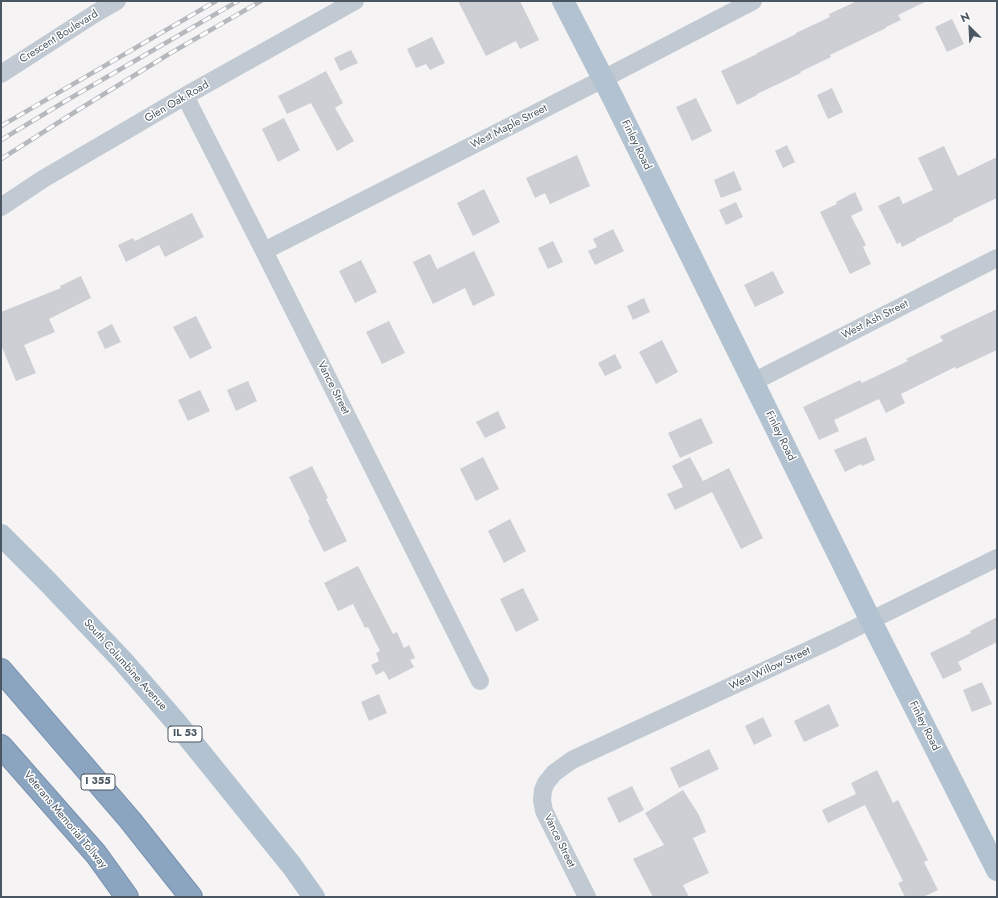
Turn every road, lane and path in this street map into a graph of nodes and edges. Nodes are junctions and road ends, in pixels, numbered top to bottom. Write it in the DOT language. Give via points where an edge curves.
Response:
graph roads {
  1 [pos="117,1"];
  2 [pos="355,1"];
  3 [pos="563,1"];
  4 [pos="753,1"];
  5 [pos="1,74"];
  6 [pos="603,79"];
  7 [pos="185,96"];
  8 [pos="1,207"];
  9 [pos="264,251"];
  10 [pos="997,258"];
  11 [pos="753,382"];
  12 [pos="1,535"];
  13 [pos="997,558"];
  14 [pos="871,621"];
  15 [pos="1,670"];
  16 [pos="480,681"];
  17 [pos="1,746"];
  18 [pos="546,782"];
  19 [pos="997,870"];
  20 [pos="127,897"];
  21 [pos="191,897"];
  22 [pos="314,897"];
  23 [pos="587,897"];
  1 -- 5 [label="street, Crescent Boulevard"];
  2 -- 7 [label="street, Glen Oak Road"];
  3 -- 6 [label="main road, Finley Road"];
  4 -- 6 [label="street, West Maple Street"];
  6 -- 9 [label="street, West Maple Street"];
  6 -- 11 [label="main road, Finley Road"];
  7 -- 8 [label="street, Glen Oak Road" via="43,179"];
  7 -- 9 [label="street, Vance Street"];
  9 -- 16 [label="street, Vance Street"];
  10 -- 11 [label="street, West Ash Street"];
  11 -- 14 [label="main road, Finley Road"];
  12 -- 22 [label="main road, South Columbine Avenue / IL 53" via="175,720"];
  13 -- 14 [label="street, West Willow Street"];
  14 -- 18 [label="street, West Willow Street" via="572,760"];
  14 -- 19 [label="main road, Finley Road"];
  15 -- 21 [label="highway, I 355" via="130,820"];
  17 -- 20 [label="highway, Veterans Memorial Tollway" via="96,854"];
  18 -- 23 [label="street, Vance Street" via="542,800 544,811"];
}
